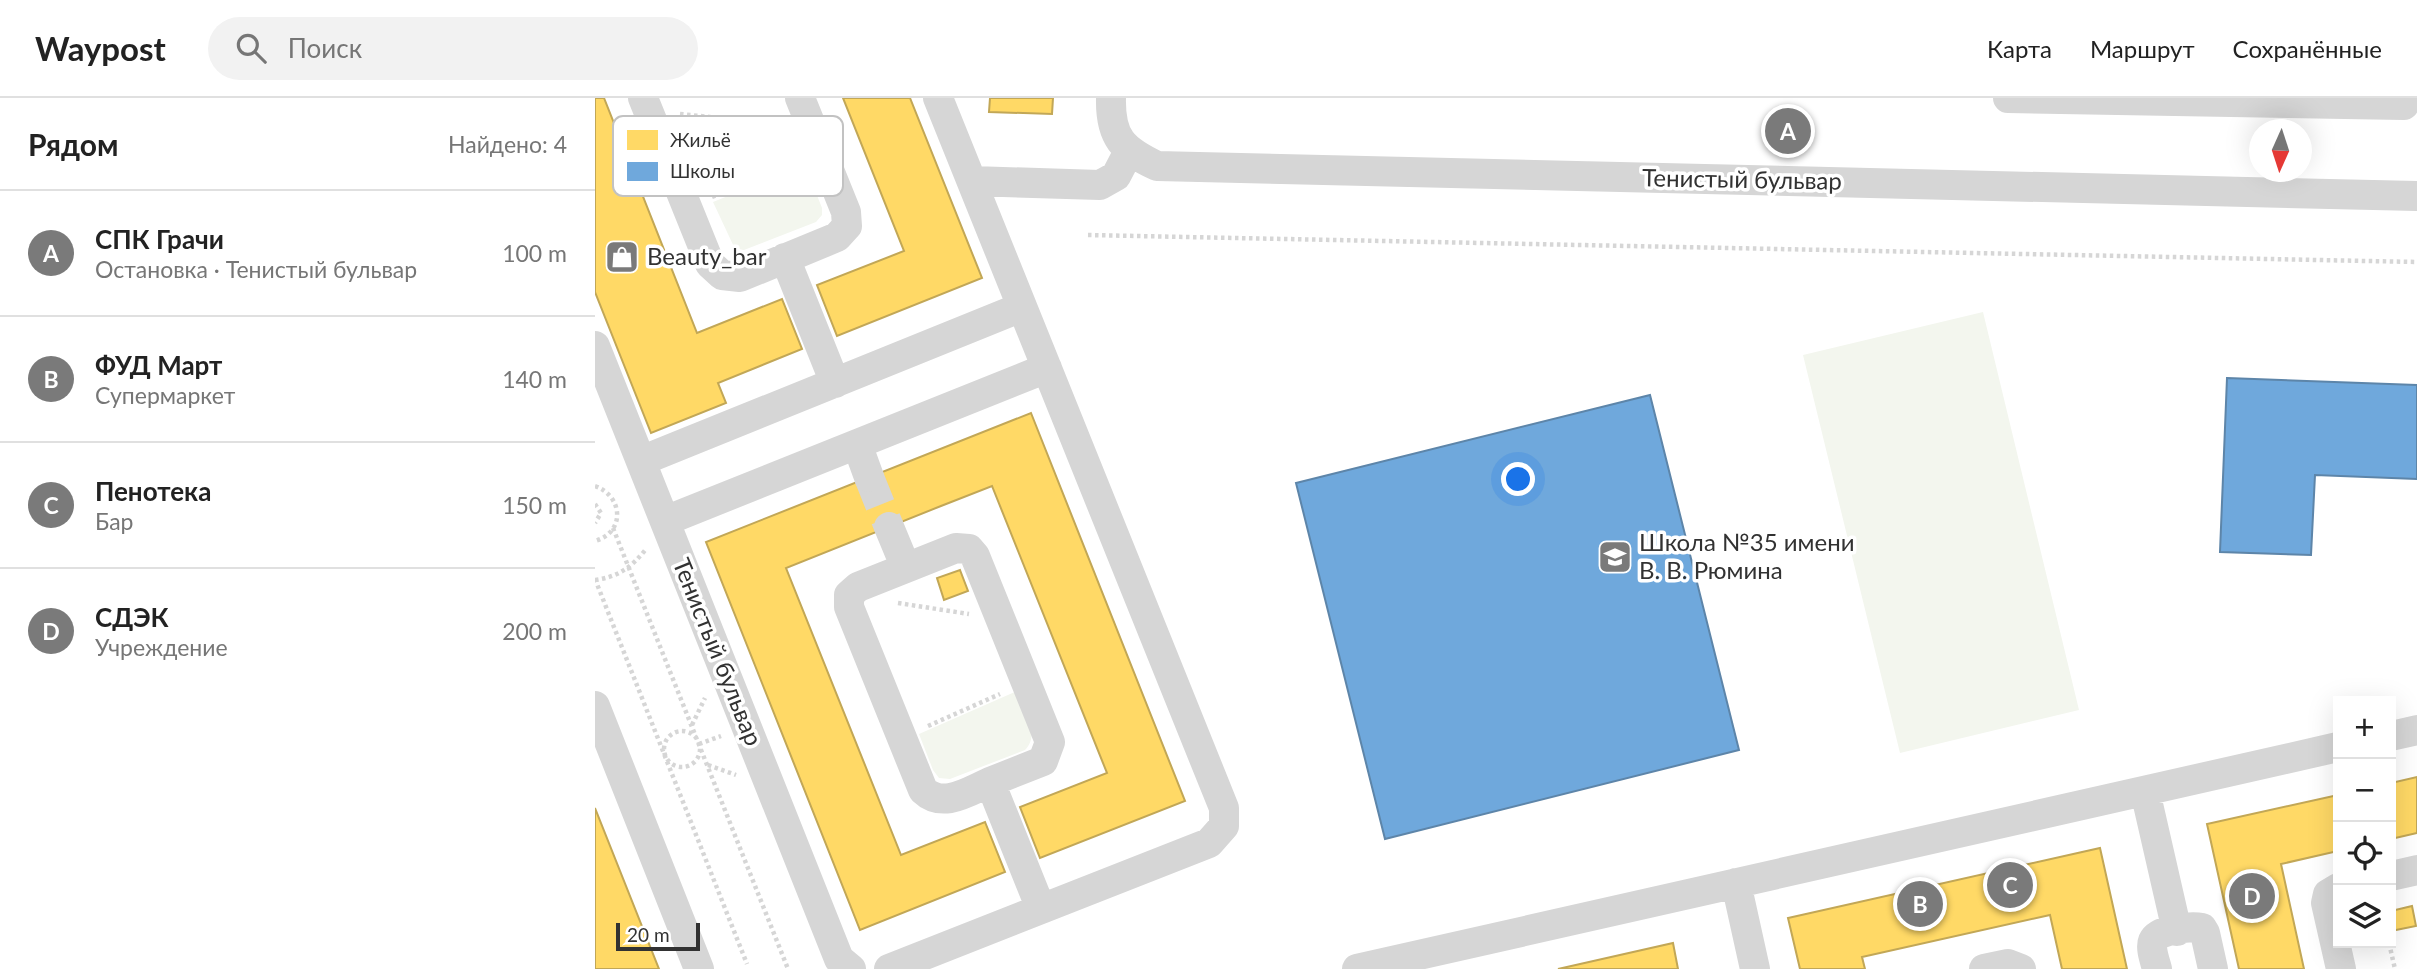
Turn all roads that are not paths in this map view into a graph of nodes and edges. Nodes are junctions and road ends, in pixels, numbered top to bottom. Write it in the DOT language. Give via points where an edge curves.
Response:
graph roads {
  1 [pos="800,98"];
  2 [pos="938,98"];
  3 [pos="1111,98"];
  4 [pos="2008,98"];
  5 [pos="2120,100"];
  6 [pos="2409,103"];
  7 [pos="807,116"];
  8 [pos="1128,153"];
  9 [pos="972,181"];
  10 [pos="683,196"];
  11 [pos="839,196"];
  12 [pos="2417,196"];
  13 [pos="785,258"];
  14 [pos="1023,307"];
  15 [pos="595,346"];
  16 [pos="1047,368"];
  17 [pos="835,383"];
  18 [pos="856,444"];
  19 [pos="641,461"];
  20 [pos="869,477"];
  21 [pos="889,527"];
  22 [pos="658,531"];
  23 [pos="906,568"];
  24 [pos="595,706"];
  25 [pos="2417,730"];
  26 [pos="2396,735"];
  27 [pos="2333,748"];
  28 [pos="990,782"];
  29 [pos="2145,791"];
  30 [pos="2417,870"];
  31 [pos="2396,875"];
  32 [pos="1736,883"];
  33 [pos="2333,891"];
  34 [pos="1041,909"];
  35 [pos="2176,930"];
  36 [pos="2333,934"];
  37 [pos="2336,948"];
  38 [pos="845,964"];
  39 [pos="699,969"];
  40 [pos="889,969"];
  41 [pos="1357,969"];
  42 [pos="1755,969"];
  43 [pos="1984,969"];
  44 [pos="2021,969"];
  45 [pos="2157,969"];
  46 [pos="2213,969"];
  47 [pos="2341,969"];
  1 -- 7 [label="street"];
  2 -- 9 [label="street"];
  3 -- 8 [label="street" via="1115,132"];
  4 -- 5 [label="street"];
  5 -- 6 [label="street"];
  8 -- 9 [label="street" via="1116,176 1100,185"];
  8 -- 12 [label="street, Тенистый бульвар" via="1157,166"];
  9 -- 14 [label="street"];
  10 -- 13 [label="street" via="710,264 722,275 740,276"];
  11 -- 13 [label="street" via="847,226 837,237"];
  13 -- 17 [label="street"];
  14 -- 16 [label="street"];
  14 -- 17 [label="street"];
  15 -- 19 [label="street, Тенистый бульвар"];
  16 -- 18 [label="street"];
  16 -- 34 [label="street" via="1224,808 1224,826 1209,843"];
  17 -- 19 [label="street"];
  18 -- 20 [label="street"];
  18 -- 22 [label="street"];
  19 -- 22 [label="street, Тенистый бульвар"];
  21 -- 23 [label="street"];
  22 -- 38 [label="street, Тенистый бульвар"];
  23 -- 28 [label="street" via="858,587 849,595 849,607 922,790 933,800 946,800"];
  23 -- 28 [label="street" via="956,548 969,548 1050,742 1043,761"];
  24 -- 39 [label="street"];
  25 -- 26 [label="street"];
  27 -- 29 [label="street"];
  28 -- 34 [label="street"];
  29 -- 32 [label="street"];
  29 -- 35 [label="street"];
  30 -- 31 [label="street"];
  32 -- 41 [label="street"];
  32 -- 42 [label="street"];
  33 -- 36 [label="street" via="2326,903"];
  34 -- 40 [label="street"];
  35 -- 45 [label="street" via="2154,939"];
  35 -- 46 [label="street" via="2202,928"];
  37 -- 47 [label="street"];
  43 -- 44 [label="street" via="2008,964"];
}
